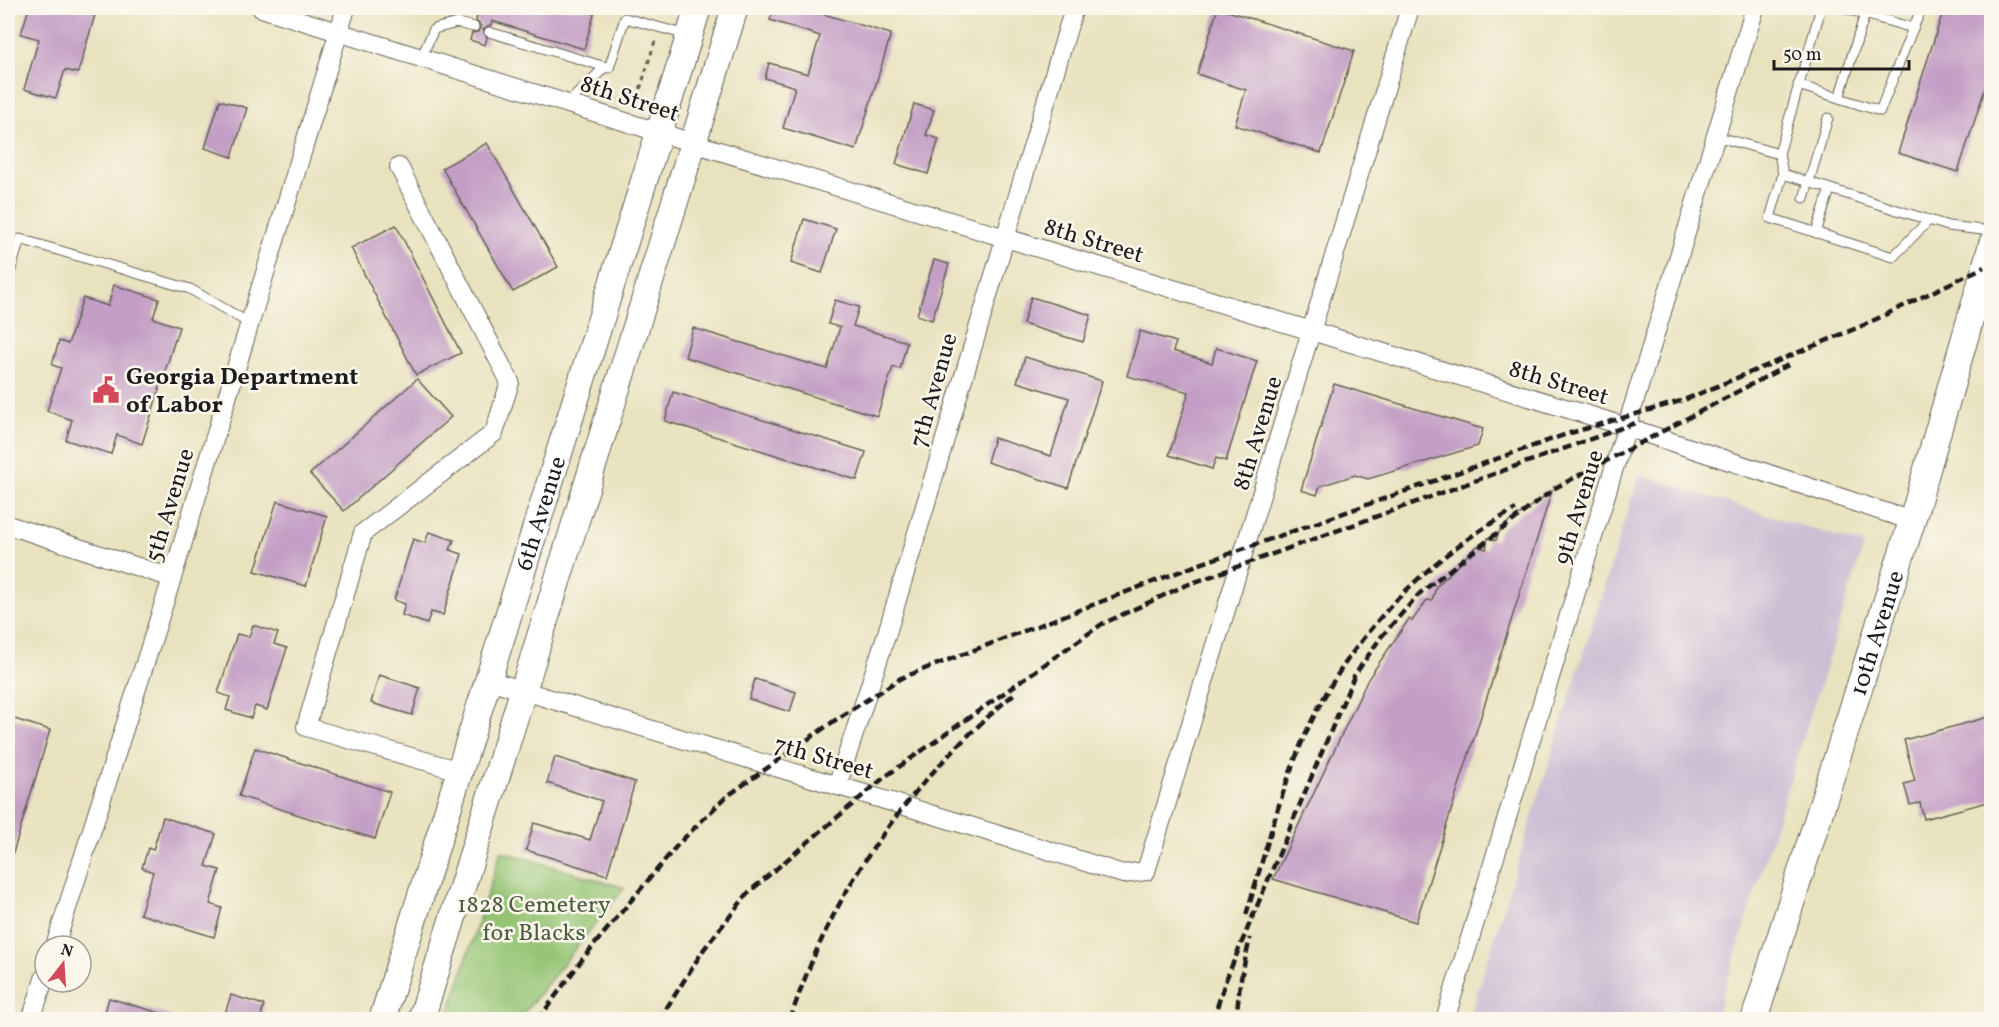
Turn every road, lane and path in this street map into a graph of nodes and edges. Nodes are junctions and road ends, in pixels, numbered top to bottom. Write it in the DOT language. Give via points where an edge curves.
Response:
graph roads {
  1 [pos="261,8"];
  2 [pos="346,8"];
  3 [pos="698,8"];
  4 [pos="735,8"];
  5 [pos="1074,8"];
  6 [pos="1410,8"];
  7 [pos="1755,8"];
  8 [pos="1821,8"];
  9 [pos="1843,8"];
  10 [pos="1922,8"];
  11 [pos="1865,14"];
  12 [pos="474,27"];
  13 [pos="659,27"];
  14 [pos="1913,28"];
  15 [pos="338,32"];
  16 [pos="489,32"];
  17 [pos="689,36"];
  18 [pos="421,58"];
  19 [pos="605,67"];
  20 [pos="1798,85"];
  21 [pos="1835,99"];
  22 [pos="568,103"];
  23 [pos="1828,118"];
  24 [pos="630,123"];
  25 [pos="659,132"];
  26 [pos="1715,136"];
  27 [pos="693,143"];
  28 [pos="1779,154"];
  29 [pos="399,167"];
  30 [pos="1783,174"];
  31 [pos="1808,182"];
  32 [pos="1830,189"];
  33 [pos="1803,198"];
  34 [pos="1929,220"];
  35 [pos="1992,231"];
  36 [pos="1816,233"];
  37 [pos="1003,237"];
  38 [pos="1992,244"];
  39 [pos="8,279"];
  40 [pos="249,323"];
  41 [pos="1313,333"];
  42 [pos="1626,427"];
  43 [pos="1912,520"];
  44 [pos="8,525"];
  45 [pos="172,578"];
  46 [pos="489,680"];
  47 [pos="524,691"];
  48 [pos="460,771"];
  49 [pos="837,786"];
  50 [pos="1146,871"];
  51 [pos="59,934"];
  52 [pos="39,994"];
  53 [pos="31,1020"];
  54 [pos="382,1020"];
  55 [pos="421,1020"];
  56 [pos="1445,1020"];
  57 [pos="1754,1020"];
  1 -- 15 [label="street, 8th Street"];
  2 -- 15 [label="street, 5th Avenue"];
  3 -- 17 [label="main road, 6th Avenue"];
  4 -- 27 [label="main road, 6th Avenue"];
  5 -- 37 [label="street, 7th Avenue"];
  6 -- 41 [label="street, 8th Avenue"];
  7 -- 26 [label="street, 9th Avenue"];
  8 -- 20 [label="lane"];
  9 -- 11 [label="lane"];
  10 -- 14 [label="lane"];
  11 -- 14 [label="lane"];
  11 -- 21 [label="lane"];
  12 -- 18 [label="lane" via="457,22 434,29"];
  13 -- 17 [label="lane"];
  13 -- 19 [label="lane" via="625,18 609,68"];
  13 -- 24 [label="path"];
  14 -- 21 [label="lane" via="1880,111"];
  15 -- 18 [label="street, 8th Street"];
  15 -- 40 [label="street, 5th Avenue"];
  16 -- 19 [label="lane"];
  17 -- 25 [label="main road, 6th Avenue"];
  18 -- 22 [label="street, 8th Street"];
  19 -- 22 [label="lane"];
  20 -- 21 [label="lane"];
  20 -- 28 [label="lane"];
  22 -- 24 [label="street, 8th Street"];
  23 -- 31 [label="lane"];
  24 -- 25 [label="street, 8th Street"];
  25 -- 27 [label="street, 8th Street"];
  25 -- 46 [label="main road, 6th Avenue"];
  26 -- 28 [label="lane"];
  26 -- 42 [label="street, 9th Avenue"];
  27 -- 37 [label="street, 8th Street"];
  27 -- 47 [label="main road, 6th Avenue"];
  28 -- 30 [label="lane"];
  29 -- 48 [label="street" via="510,382 494,434 363,533 306,726"];
  30 -- 31 [label="lane"];
  30 -- 36 [label="lane" via="1770,218 1796,221"];
  31 -- 32 [label="lane"];
  31 -- 33 [label="lane"];
  32 -- 34 [label="lane"];
  32 -- 36 [label="lane"];
  34 -- 35 [label="lane"];
  34 -- 36 [label="lane" via="1893,257"];
  37 -- 41 [label="street, 8th Street"];
  37 -- 49 [label="street, 7th Avenue" via="887,633"];
  38 -- 43 [label="main road, 10th Avenue"];
  39 -- 40 [label="lane" via="20,239 190,289"];
  40 -- 45 [label="street, 5th Avenue"];
  41 -- 42 [label="street, 8th Street"];
  41 -- 50 [label="street, 8th Avenue"];
  42 -- 43 [label="street, 8th Street"];
  42 -- 56 [label="street, 9th Avenue"];
  43 -- 57 [label="main road, 10th Avenue"];
  44 -- 45 [label="street"];
  45 -- 51 [label="street, 5th Avenue"];
  46 -- 47 [label="street, 7th Street"];
  46 -- 48 [label="main road, 6th Avenue"];
  47 -- 49 [label="street, 7th Street"];
  47 -- 55 [label="main road, 6th Avenue"];
  48 -- 54 [label="main road, 6th Avenue"];
  49 -- 50 [label="street, 7th Street" via="1122,874"];
  52 -- 53 [label="street"];
}
